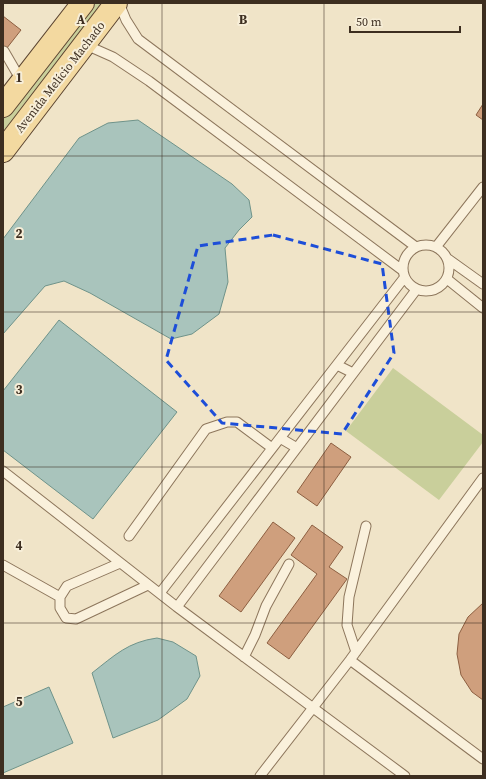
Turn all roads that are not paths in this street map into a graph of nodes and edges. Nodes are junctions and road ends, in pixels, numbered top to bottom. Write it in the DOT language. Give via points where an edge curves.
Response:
graph roads {
  1 [pos="83,3"];
  2 [pos="118,3"];
  3 [pos="86,45"];
  4 [pos="4,51"];
  5 [pos="22,82"];
  6 [pos="3,106"];
  7 [pos="3,151"];
  8 [pos="483,187"];
  9 [pos="416,247"];
  10 [pos="436,247"];
  11 [pos="448,259"];
  12 [pos="403,274"];
  13 [pos="447,279"];
  14 [pos="483,284"];
  15 [pos="416,290"];
  16 [pos="483,308"];
  17 [pos="337,364"];
  18 [pos="353,373"];
  19 [pos="280,438"];
  20 [pos="272,448"];
  21 [pos="297,448"];
  22 [pos="3,471"];
  23 [pos="483,478"];
  24 [pos="366,526"];
  25 [pos="129,536"];
  26 [pos="120,563"];
  27 [pos="288,564"];
  28 [pos="3,565"];
  29 [pos="148,585"];
  30 [pos="160,593"];
  31 [pos="60,597"];
  32 [pos="177,607"];
  33 [pos="356,652"];
  34 [pos="244,657"];
  35 [pos="350,660"];
  36 [pos="314,708"];
  37 [pos="483,759"];
  38 [pos="260,776"];
  39 [pos="405,776"];
  1 -- 5 [label="main road"];
  2 -- 3 [label="main road, Avenida Melício Machado"];
  2 -- 9 [label="lane" via="138,40"];
  3 -- 7 [label="main road, Avenida Melício Machado"];
  3 -- 12 [label="lane" via="113,57 149,81"];
  4 -- 5 [label="lane"];
  5 -- 6 [label="main road"];
  8 -- 10 [label="lane"];
  9 -- 10 [label="lane"];
  9 -- 12 [label="lane" via="408,252 404,260"];
  10 -- 11 [label="lane"];
  11 -- 13 [label="lane" via="450,269"];
  11 -- 14 [label="lane"];
  12 -- 15 [label="lane" via="409,285"];
  12 -- 17 [label="lane"];
  13 -- 15 [label="lane" via="434,291"];
  13 -- 16 [label="lane"];
  15 -- 18 [label="lane"];
  17 -- 18 [label="lane"];
  17 -- 19 [label="lane"];
  18 -- 21 [label="lane"];
  19 -- 20 [label="lane"];
  19 -- 21 [label="lane"];
  20 -- 25 [label="lane" via="237,422 227,422 206,429"];
  20 -- 30 [label="lane"];
  21 -- 32 [label="lane"];
  22 -- 26 [label="lane"];
  23 -- 33 [label="lane"];
  24 -- 33 [label="lane" via="347,625"];
  26 -- 29 [label="lane"];
  26 -- 31 [label="lane" via="67,586"];
  27 -- 34 [label="lane"];
  28 -- 31 [label="lane"];
  29 -- 30 [label="lane"];
  29 -- 31 [label="lane" via="76,619 66,618 60,608"];
  30 -- 32 [label="lane"];
  32 -- 34 [label="lane"];
  33 -- 35 [label="lane"];
  34 -- 36 [label="lane"];
  35 -- 36 [label="lane"];
  35 -- 37 [label="lane"];
  36 -- 38 [label="lane"];
  36 -- 39 [label="lane"];
}
